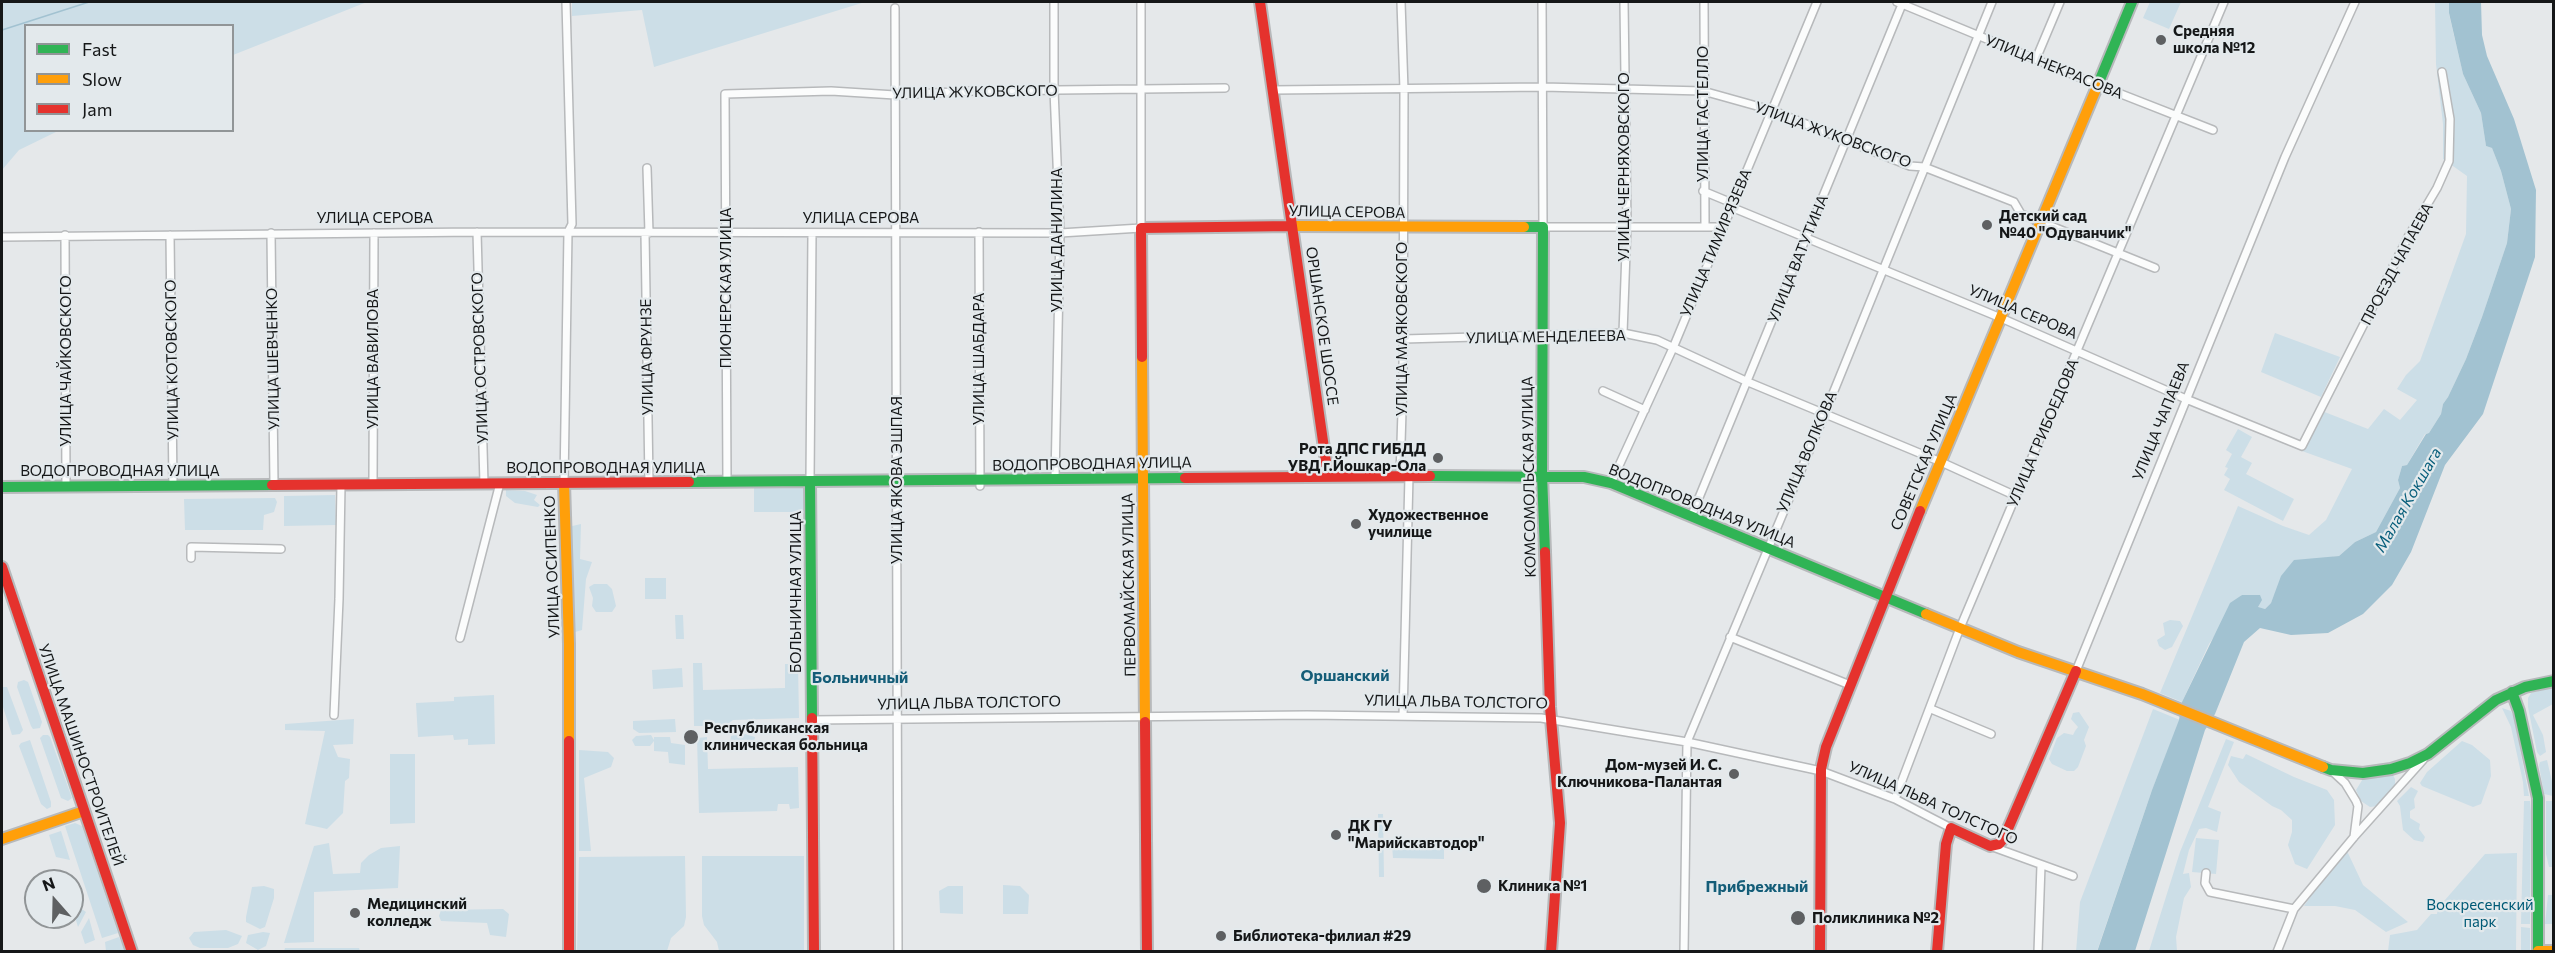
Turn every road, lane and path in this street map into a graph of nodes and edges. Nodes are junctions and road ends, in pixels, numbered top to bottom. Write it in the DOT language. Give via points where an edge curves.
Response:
graph roads {
  1 [pos="566,2"];
  2 [pos="1054,2"];
  3 [pos="1142,2"];
  4 [pos="1260,2"];
  5 [pos="1401,2"];
  6 [pos="1542,2"];
  7 [pos="1624,2"];
  8 [pos="1704,2"];
  9 [pos="1817,2"];
  10 [pos="1901,2"];
  11 [pos="1992,2"];
  12 [pos="2060,2"];
  13 [pos="2132,2"];
  14 [pos="2224,2"];
  15 [pos="2355,2"];
  16 [pos="895,8"];
  17 [pos="1977,36"];
  18 [pos="2036,60"];
  19 [pos="2442,72"];
  20 [pos="2098,85"];
  21 [pos="1543,87"];
  22 [pos="1225,88"];
  23 [pos="1624,89"];
  24 [pos="1054,90"];
  25 [pos="1140,90"];
  26 [pos="1273,90"];
  27 [pos="1404,90"];
  28 [pos="1703,91"];
  29 [pos="725,94"];
  30 [pos="895,95"];
  31 [pos="1771,110"];
  32 [pos="2175,116"];
  33 [pos="2212,130"];
  34 [pos="1847,140"];
  35 [pos="1924,167"];
  36 [pos="647,168"];
  37 [pos="1703,191"];
  38 [pos="1732,205"];
  39 [pos="2040,222"];
  40 [pos="1627,225"];
  41 [pos="1292,226"];
  42 [pos="1705,226"];
  43 [pos="1721,226"];
  44 [pos="1543,227"];
  45 [pos="1141,228"];
  46 [pos="1403,228"];
  47 [pos="477,232"];
  48 [pos="568,232"];
  49 [pos="726,232"];
  50 [pos="979,232"];
  51 [pos="271,233"];
  52 [pos="374,233"];
  53 [pos="647,233"];
  54 [pos="812,233"];
  55 [pos="896,233"];
  56 [pos="1060,233"];
  57 [pos="65,235"];
  58 [pos="170,235"];
  59 [pos="2,237"];
  60 [pos="1807,240"];
  61 [pos="2118,253"];
  62 [pos="2155,268"];
  63 [pos="1882,269"];
  64 [pos="2001,318"];
  65 [pos="1623,333"];
  66 [pos="1543,337"];
  67 [pos="1403,339"];
  68 [pos="1673,348"];
  69 [pos="2077,351"];
  70 [pos="1748,382"];
  71 [pos="1603,391"];
  72 [pos="2186,399"];
  73 [pos="1645,410"];
  74 [pos="1825,413"];
  75 [pos="2302,446"];
  76 [pos="1941,462"];
  77 [pos="1542,475"];
  78 [pos="1328,476"];
  79 [pos="1404,476"];
  80 [pos="1055,479"];
  81 [pos="1143,479"];
  82 [pos="897,480"];
  83 [pos="810,481"];
  84 [pos="649,482"];
  85 [pos="727,482"];
  86 [pos="500,483"];
  87 [pos="564,483"];
  88 [pos="980,483"];
  89 [pos="1611,483"];
  90 [pos="373,484"];
  91 [pos="484,484"];
  92 [pos="274,485"];
  93 [pos="341,485"];
  94 [pos="173,486"];
  95 [pos="2,487"];
  96 [pos="66,487"];
  97 [pos="2016,496"];
  98 [pos="1692,517"];
  99 [pos="1767,548"];
  100 [pos="281,549"];
  101 [pos="191,558"];
  102 [pos="2,567"];
  103 [pos="1884,597"];
  104 [pos="1960,628"];
  105 [pos="1730,637"];
  106 [pos="460,638"];
  107 [pos="2076,671"];
  108 [pos="2553,681"];
  109 [pos="1850,686"];
  110 [pos="2512,692"];
  111 [pos="1931,709"];
  112 [pos="334,715"];
  113 [pos="1145,715"];
  114 [pos="1403,716"];
  115 [pos="898,719"];
  116 [pos="812,720"];
  117 [pos="1551,720"];
  118 [pos="1990,734"];
  119 [pos="1687,742"];
  120 [pos="2428,754"];
  121 [pos="2331,770"];
  122 [pos="1821,771"];
  123 [pos="1895,799"];
  124 [pos="84,811"];
  125 [pos="1952,828"];
  126 [pos="2354,837"];
  127 [pos="2,839"];
  128 [pos="1990,846"];
  129 [pos="2041,865"];
  130 [pos="2206,873"];
  131 [pos="2073,876"];
  132 [pos="2294,909"];
  133 [pos="132,951"];
  134 [pos="569,951"];
  135 [pos="814,951"];
  136 [pos="898,951"];
  137 [pos="1147,951"];
  138 [pos="1551,951"];
  139 [pos="1684,951"];
  140 [pos="1820,951"];
  141 [pos="1937,951"];
  142 [pos="2038,951"];
  143 [pos="2277,951"];
  144 [pos="2538,951"];
  145 [pos="2553,951"];
  1 -- 48 [label="street, УЛИЦА ОСИПЕНКО" via="572,224"];
  2 -- 24 [label="street, УЛИЦА ДАНИЛИНА"];
  3 -- 25 [label="street, ПЕРВОМАЙСКАЯ УЛИЦА"];
  4 -- 26 [label="main road, ОРШАНСКОЕ ШОССЕ"];
  5 -- 27 [label="street, УЛИЦА МАЯКОВСКОГО"];
  6 -- 21 [label="street, КОМСОМОЛЬСКАЯ УЛИЦА"];
  7 -- 23 [label="street, УЛИЦА ЧЕРНЯХОВСКОГО"];
  8 -- 28 [label="street, УЛИЦА ГАСТЕЛЛО"];
  9 -- 31 [label="street, УЛИЦА ТИМИРЯЗЕВА"];
  10 -- 17 [label="street, УЛИЦА НЕКРАСОВА"];
  10 -- 34 [label="street, УЛИЦА ВАТУТИНА"];
  11 -- 17 [label="street, УЛИЦА ВОЛКОВА"];
  12 -- 18 [label="street"];
  13 -- 20 [label="main road, СОВЕТСКАЯ УЛИЦА"];
  14 -- 32 [label="street, УЛИЦА ГРИБОЕДОВА"];
  15 -- 72 [label="street, УЛИЦА ЧАПАЕВА" via="2285,157"];
  16 -- 30 [label="street, УЛИЦА ЯКОВА ЭШПАЯ"];
  17 -- 18 [label="street, УЛИЦА НЕКРАСОВА"];
  17 -- 35 [label="street, УЛИЦА ВОЛКОВА"];
  18 -- 20 [label="street, УЛИЦА НЕКРАСОВА"];
  19 -- 75 [label="street, ПРОЕЗД ЧАПАЕВА" via="2450,119 2449,161"];
  20 -- 32 [label="street, УЛИЦА НЕКРАСОВА"];
  20 -- 39 [label="main road, СОВЕТСКАЯ УЛИЦА"];
  21 -- 23 [label="street, УЛИЦА ЖУКОВСКОГО"];
  21 -- 27 [label="street, УЛИЦА ЖУКОВСКОГО"];
  21 -- 44 [label="street, КОМСОМОЛЬСКАЯ УЛИЦА"];
  22 -- 25 [label="street, УЛИЦА ЖУКОВСКОГО"];
  23 -- 28 [label="street, УЛИЦА ЖУКОВСКОГО"];
  23 -- 40 [label="street, УЛИЦА ЧЕРНЯХОВСКОГО"];
  24 -- 25 [label="street, УЛИЦА ЖУКОВСКОГО"];
  24 -- 30 [label="street, УЛИЦА ЖУКОВСКОГО"];
  24 -- 56 [label="street, УЛИЦА ДАНИЛИНА"];
  25 -- 45 [label="street, ПЕРВОМАЙСКАЯ УЛИЦА"];
  26 -- 27 [label="street, УЛИЦА ЖУКОВСКОГО"];
  26 -- 41 [label="main road, ОРШАНСКОЕ ШОССЕ"];
  27 -- 46 [label="street, УЛИЦА МАЯКОВСКОГО"];
  28 -- 31 [label="street, УЛИЦА ЖУКОВСКОГО"];
  28 -- 37 [label="street, УЛИЦА ГАСТЕЛЛО"];
  29 -- 30 [label="street, УЛИЦА ЖУКОВСКОГО" via="831,91"];
  29 -- 49 [label="street, ПИОНЕРСКАЯ УЛИЦА"];
  30 -- 55 [label="street, УЛИЦА ЯКОВА ЭШПАЯ"];
  31 -- 34 [label="street, УЛИЦА ЖУКОВСКОГО"];
  31 -- 38 [label="street, УЛИЦА ТИМИРЯЗЕВА"];
  32 -- 33 [label="street, УЛИЦА НЕКРАСОВА"];
  32 -- 61 [label="street, УЛИЦА ГРИБОЕДОВА"];
  34 -- 35 [label="street, УЛИЦА ЖУКОВСКОГО" via="1910,166"];
  34 -- 60 [label="street, УЛИЦА ВАТУТИНА"];
  35 -- 39 [label="street, УЛИЦА ЖУКОВСКОГО" via="2014,202 2021,214"];
  35 -- 63 [label="street, УЛИЦА ВОЛКОВА"];
  36 -- 53 [label="street, УЛИЦА ФРУНЗЕ"];
  37 -- 38 [label="street, УЛИЦА СЕРОВА"];
  37 -- 42 [label="street, УЛИЦА ГАСТЕЛЛО"];
  38 -- 43 [label="street, УЛИЦА ТИМИРЯЗЕВА"];
  38 -- 60 [label="street, УЛИЦА СЕРОВА"];
  39 -- 61 [label="street, УЛИЦА ЖУКОВСКОГО"];
  39 -- 64 [label="main road, СОВЕТСКАЯ УЛИЦА"];
  40 -- 42 [label="street, УЛИЦА СЕРОВА"];
  40 -- 44 [label="street, УЛИЦА СЕРОВА"];
  40 -- 65 [label="street, УЛИЦА ЧЕРНЯХОВСКОГО"];
  41 -- 45 [label="main road, УЛИЦА СЕРОВА"];
  41 -- 46 [label="main road, УЛИЦА СЕРОВА"];
  41 -- 78 [label="main road, ОРШАНСКОЕ ШОССЕ"];
  42 -- 43 [label="street, УЛИЦА СЕРОВА"];
  43 -- 68 [label="street, УЛИЦА ТИМИРЯЗЕВА"];
  44 -- 46 [label="main road, УЛИЦА СЕРОВА"];
  44 -- 66 [label="main road, КОМСОМОЛЬСКАЯ УЛИЦА"];
  45 -- 56 [label="street, УЛИЦА СЕРОВА"];
  45 -- 81 [label="main road, ПЕРВОМАЙСКАЯ УЛИЦА"];
  46 -- 67 [label="street, УЛИЦА МАЯКОВСКОГО"];
  47 -- 48 [label="street, УЛИЦА СЕРОВА"];
  47 -- 52 [label="street, УЛИЦА СЕРОВА"];
  47 -- 91 [label="street, УЛИЦА ОСТРОВСКОГО"];
  48 -- 53 [label="street, УЛИЦА СЕРОВА"];
  48 -- 87 [label="street, УЛИЦА ОСИПЕНКО"];
  49 -- 53 [label="street, УЛИЦА СЕРОВА"];
  49 -- 54 [label="street, УЛИЦА СЕРОВА"];
  49 -- 85 [label="street, ПИОНЕРСКАЯ УЛИЦА"];
  50 -- 55 [label="street, УЛИЦА СЕРОВА"];
  50 -- 56 [label="street, УЛИЦА СЕРОВА"];
  50 -- 88 [label="street, УЛИЦА ШАБДАРА"];
  51 -- 52 [label="street, УЛИЦА СЕРОВА"];
  51 -- 58 [label="street, УЛИЦА СЕРОВА"];
  51 -- 92 [label="street, УЛИЦА ШЕВЧЕНКО"];
  52 -- 90 [label="street, УЛИЦА ВАВИЛОВА"];
  53 -- 84 [label="street, УЛИЦА ФРУНЗЕ"];
  54 -- 55 [label="street, УЛИЦА СЕРОВА"];
  54 -- 83 [label="street, БОЛЬНИЧНАЯ УЛИЦА"];
  55 -- 82 [label="street, УЛИЦА ЯКОВА ЭШПАЯ"];
  56 -- 80 [label="street, УЛИЦА ДАНИЛИНА"];
  57 -- 58 [label="street, УЛИЦА СЕРОВА"];
  57 -- 59 [label="street, УЛИЦА СЕРОВА"];
  57 -- 96 [label="street, УЛИЦА ЧАЙКОВСКОГО"];
  58 -- 94 [label="street, УЛИЦА КОТОВСКОГО"];
  60 -- 63 [label="street, УЛИЦА СЕРОВА"];
  60 -- 70 [label="street, УЛИЦА ВАТУТИНА"];
  61 -- 62 [label="street, УЛИЦА ЖУКОВСКОГО"];
  61 -- 69 [label="street, УЛИЦА ГРИБОЕДОВА"];
  63 -- 64 [label="street, УЛИЦА СЕРОВА"];
  63 -- 74 [label="street, УЛИЦА ВОЛКОВА"];
  64 -- 69 [label="street, УЛИЦА СЕРОВА"];
  64 -- 76 [label="main road, СОВЕТСКАЯ УЛИЦА"];
  65 -- 66 [label="street, УЛИЦА МЕНДЕЛЕЕВА"];
  65 -- 68 [label="street, УЛИЦА МЕНДЕЛЕЕВА" via="1657,340"];
  66 -- 67 [label="street, УЛИЦА МЕНДЕЛЕЕВА"];
  66 -- 77 [label="main road, КОМСОМОЛЬСКАЯ УЛИЦА"];
  67 -- 79 [label="street, УЛИЦА МАЯКОВСКОГО"];
  68 -- 70 [label="street, УЛИЦА МЕНДЕЛЕЕВА"];
  68 -- 73 [label="street, УЛИЦА ТИМИРЯЗЕВА"];
  69 -- 72 [label="street, УЛИЦА СЕРОВА"];
  69 -- 97 [label="street, УЛИЦА ГРИБОЕДОВА"];
  70 -- 74 [label="street, УЛИЦА МЕНДЕЛЕЕВА"];
  70 -- 98 [label="street, УЛИЦА ВАТУТИНА"];
  71 -- 73 [label="street"];
  72 -- 75 [label="street, УЛИЦА СЕРОВА"];
  72 -- 107 [label="street, УЛИЦА ЧАПАЕВА"];
  73 -- 89 [label="street, УЛИЦА ТИМИРЯЗЕВА"];
  74 -- 76 [label="street, УЛИЦА МЕНДЕЛЕЕВА"];
  74 -- 99 [label="street, УЛИЦА ВОЛКОВА"];
  76 -- 97 [label="street, УЛИЦА МЕНДЕЛЕЕВА"];
  76 -- 103 [label="main road, СОВЕТСКАЯ УЛИЦА"];
  77 -- 79 [label="main road, ВОДОПРОВОДНАЯ УЛИЦА"];
  77 -- 89 [label="main road, ВОДОПРОВОДНАЯ УЛИЦА"];
  77 -- 117 [label="main road, КОМСОМОЛЬСКАЯ УЛИЦА"];
  78 -- 79 [label="main road, ВОДОПРОВОДНАЯ УЛИЦА"];
  78 -- 81 [label="main road, ВОДОПРОВОДНАЯ УЛИЦА"];
  79 -- 114 [label="street, УЛИЦА МАЯКОВСКОГО"];
  80 -- 81 [label="main road, ВОДОПРОВОДНАЯ УЛИЦА"];
  80 -- 88 [label="main road, ВОДОПРОВОДНАЯ УЛИЦА"];
  81 -- 113 [label="main road, ПЕРВОМАЙСКАЯ УЛИЦА"];
  82 -- 83 [label="main road, ВОДОПРОВОДНАЯ УЛИЦА"];
  82 -- 88 [label="main road, ВОДОПРОВОДНАЯ УЛИЦА"];
  82 -- 115 [label="street, УЛИЦА ЯКОВА ЭШПАЯ"];
  83 -- 85 [label="main road, ВОДОПРОВОДНАЯ УЛИЦА"];
  83 -- 116 [label="main road, БОЛЬНИЧНАЯ УЛИЦА"];
  84 -- 85 [label="main road, ВОДОПРОВОДНАЯ УЛИЦА"];
  84 -- 87 [label="main road, ВОДОПРОВОДНАЯ УЛИЦА"];
  86 -- 87 [label="main road, ВОДОПРОВОДНАЯ УЛИЦА"];
  86 -- 91 [label="main road, ВОДОПРОВОДНАЯ УЛИЦА"];
  86 -- 106 [label="street"];
  87 -- 134 [label="main road, УЛИЦА ОСИПЕНКО" via="570,656"];
  89 -- 98 [label="main road, ВОДОПРОВОДНАЯ УЛИЦА"];
  90 -- 91 [label="main road, ВОДОПРОВОДНАЯ УЛИЦА"];
  90 -- 93 [label="main road, ВОДОПРОВОДНАЯ УЛИЦА"];
  92 -- 93 [label="main road, ВОДОПРОВОДНАЯ УЛИЦА"];
  92 -- 94 [label="main road, ВОДОПРОВОДНАЯ УЛИЦА"];
  93 -- 112 [label="street"];
  94 -- 96 [label="main road, ВОДОПРОВОДНАЯ УЛИЦА"];
  95 -- 96 [label="main road, ВОДОПРОВОДНАЯ УЛИЦА"];
  97 -- 104 [label="street, УЛИЦА ГРИБОЕДОВА"];
  98 -- 99 [label="main road, ВОДОПРОВОДНАЯ УЛИЦА"];
  99 -- 103 [label="main road, ВОДОПРОВОДНАЯ УЛИЦА"];
  99 -- 105 [label="street, УЛИЦА ВОЛКОВА"];
  100 -- 101 [label="street" via="191,547"];
  102 -- 124 [label="main road, УЛИЦА МАШИНОСТРОИТЕЛЕЙ"];
  103 -- 104 [label="main road, ВОДОПРОВОДНАЯ УЛИЦА"];
  103 -- 109 [label="main road, СОВЕТСКАЯ УЛИЦА"];
  104 -- 107 [label="main road, ВОДОПРОВОДНАЯ УЛИЦА"];
  104 -- 111 [label="street, УЛИЦА ГРИБОЕДОВА"];
  105 -- 109 [label="street"];
  105 -- 119 [label="street, УЛИЦА ВОЛКОВА"];
  107 -- 121 [label="main road, ВОДОПРОВОДНАЯ УЛИЦА"];
  107 -- 128 [label="main road, УЛИЦА ЧАПАЕВА" via="2009,831 2000,844"];
  108 -- 110 [label="main road"];
  109 -- 122 [label="main road, СОВЕТСКАЯ УЛИЦА" via="1826,747"];
  110 -- 120 [label="main road" via="2487,706"];
  110 -- 144 [label="main road" via="2538,798"];
  111 -- 118 [label="street"];
  111 -- 123 [label="street, УЛИЦА ГРИБОЕДОВА"];
  113 -- 114 [label="street, УЛИЦА ЛЬВА ТОЛСТОГО"];
  113 -- 115 [label="street, УЛИЦА ЛЬВА ТОЛСТОГО"];
  113 -- 137 [label="main road, ПЕРВОМАЙСКАЯ УЛИЦА"];
  114 -- 117 [label="street, УЛИЦА ЛЬВА ТОЛСТОГО"];
  115 -- 116 [label="street, УЛИЦА ЛЬВА ТОЛСТОГО"];
  115 -- 136 [label="street, УЛИЦА ЯКОВА ЭШПАЯ"];
  116 -- 135 [label="main road, БОЛЬНИЧНАЯ УЛИЦА"];
  117 -- 119 [label="street, УЛИЦА ЛЬВА ТОЛСТОГО"];
  117 -- 138 [label="main road, КОМСОМОЛЬСКАЯ УЛИЦА" via="1560,823"];
  119 -- 122 [label="street, УЛИЦА ЛЬВА ТОЛСТОГО"];
  119 -- 139 [label="street, УЛИЦА ВОЛКОВА"];
  120 -- 121 [label="main road" via="2377,771"];
  120 -- 126 [label="street"];
  121 -- 126 [label="street" via="2345,783 2358,806"];
  122 -- 123 [label="street, УЛИЦА ЛЬВА ТОЛСТОГО"];
  122 -- 140 [label="main road, СОВЕТСКАЯ УЛИЦА"];
  123 -- 125 [label="street, УЛИЦА ЛЬВА ТОЛСТОГО"];
  124 -- 127 [label="main road"];
  124 -- 133 [label="main road, УЛИЦА МАШИНОСТРОИТЕЛЕЙ"];
  125 -- 128 [label="main road, УЛИЦА ЛЬВА ТОЛСТОГО"];
  125 -- 141 [label="main road" via="1945,854"];
  126 -- 132 [label="street"];
  128 -- 129 [label="street, УЛИЦА ЛЬВА ТОЛСТОГО"];
  129 -- 131 [label="street, УЛИЦА ЛЬВА ТОЛСТОГО"];
  129 -- 142 [label="street"];
  130 -- 132 [label="street" via="2205,883 2210,892"];
  132 -- 143 [label="street"];
  144 -- 145 [label="main road"];
}
